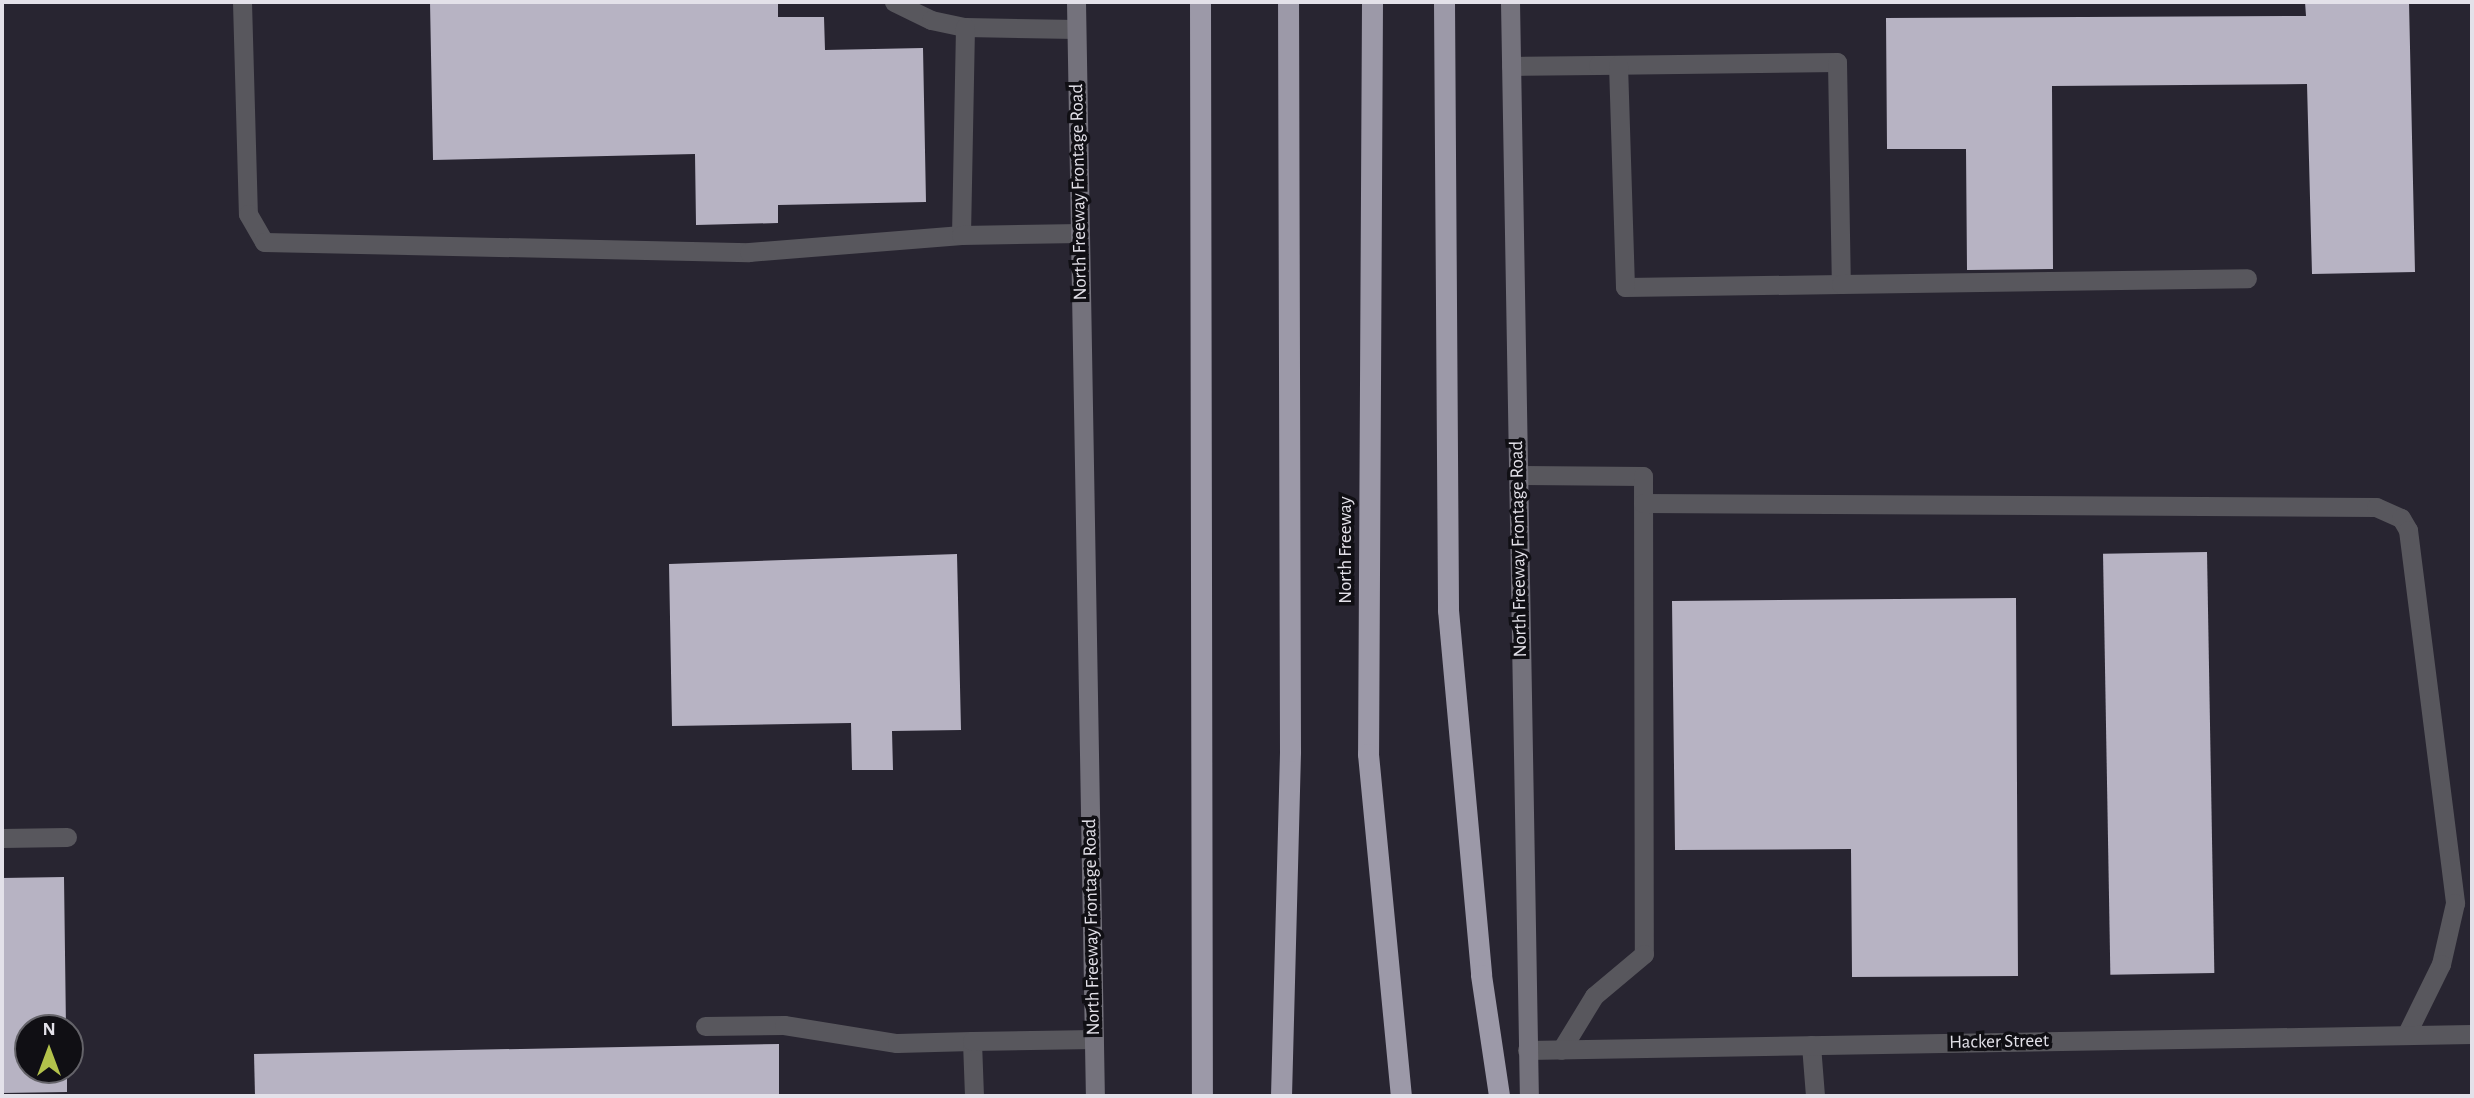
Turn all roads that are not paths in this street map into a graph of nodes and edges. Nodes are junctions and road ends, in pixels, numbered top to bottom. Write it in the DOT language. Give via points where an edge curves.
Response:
graph roads {
  1 [pos="243,2"];
  2 [pos="894,2"];
  3 [pos="1076,2"];
  4 [pos="1200,2"];
  5 [pos="1288,2"];
  6 [pos="1372,2"];
  7 [pos="1444,2"];
  8 [pos="1510,2"];
  9 [pos="965,27"];
  10 [pos="1076,29"];
  11 [pos="1618,65"];
  12 [pos="1511,66"];
  13 [pos="1080,233"];
  14 [pos="961,235"];
  15 [pos="2247,278"];
  16 [pos="1841,284"];
  17 [pos="1518,475"];
  18 [pos="1643,503"];
  19 [pos="67,837"];
  20 [pos="2,838"];
  21 [pos="705,1026"];
  22 [pos="2472,1034"];
  23 [pos="2406,1035"];
  24 [pos="1094,1038"];
  25 [pos="972,1041"];
  26 [pos="1811,1045"];
  27 [pos="1561,1049"];
  28 [pos="1527,1050"];
  29 [pos="974,1096"];
  30 [pos="1095,1096"];
  31 [pos="1202,1096"];
  32 [pos="1281,1096"];
  33 [pos="1401,1096"];
  34 [pos="1499,1096"];
  35 [pos="1529,1096"];
  36 [pos="1815,1096"];
  1 -- 14 [label="street" via="248,214 264,242 749,252"];
  2 -- 9 [label="street" via="931,20"];
  3 -- 10 [label="main road, North Freeway Frontage Road"];
  4 -- 31 [label="highway"];
  5 -- 32 [label="highway" via="1290,751"];
  6 -- 33 [label="highway, North Freeway" via="1368,754"];
  7 -- 34 [label="highway" via="1448,610 1468,842"];
  8 -- 12 [label="main road, North Freeway Frontage Road"];
  9 -- 10 [label="street"];
  9 -- 14 [label="street"];
  10 -- 13 [label="main road, North Freeway Frontage Road"];
  11 -- 12 [label="street"];
  11 -- 16 [label="street" via="1625,287"];
  11 -- 16 [label="street" via="1837,62"];
  12 -- 17 [label="main road, North Freeway Frontage Road"];
  13 -- 14 [label="street"];
  13 -- 24 [label="main road, North Freeway Frontage Road"];
  15 -- 16 [label="street"];
  17 -- 18 [label="street" via="1643,476"];
  17 -- 28 [label="main road, North Freeway Frontage Road"];
  18 -- 23 [label="street" via="2376,507 2401,518 2408,530 2455,903 2441,964"];
  18 -- 27 [label="street" via="1644,954 1594,996"];
  19 -- 20 [label="street"];
  21 -- 25 [label="street" via="785,1025 897,1043"];
  22 -- 23 [label="street, Hacker Street"];
  23 -- 26 [label="street, Hacker Street"];
  24 -- 25 [label="street"];
  24 -- 30 [label="main road, North Freeway Frontage Road"];
  25 -- 29 [label="street"];
  26 -- 27 [label="street, Hacker Street"];
  26 -- 36 [label="street"];
  27 -- 28 [label="street, Hacker Street"];
  28 -- 35 [label="main road, North Freeway Frontage Road"];
}
